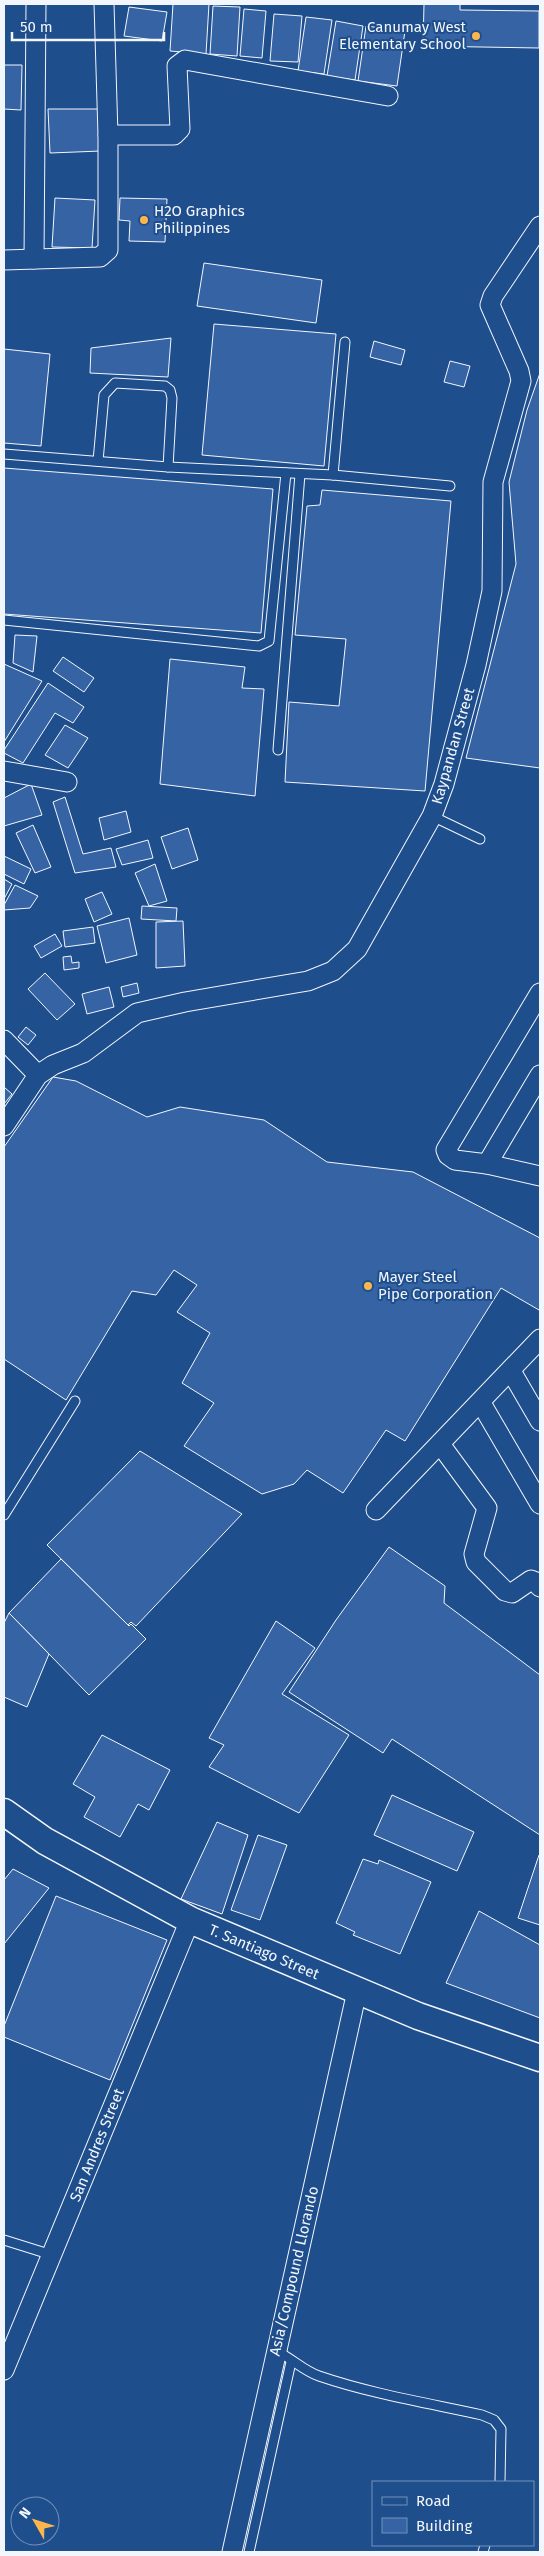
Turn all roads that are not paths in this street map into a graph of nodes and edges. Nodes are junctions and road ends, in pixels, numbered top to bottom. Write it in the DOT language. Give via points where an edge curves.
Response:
graph roads {
  1 [pos="36,4"];
  2 [pos="104,4"];
  3 [pos="388,96"];
  4 [pos="108,135"];
  5 [pos="540,226"];
  6 [pos="4,260"];
  7 [pos="34,260"];
  8 [pos="344,342"];
  9 [pos="4,454"];
  10 [pos="98,461"];
  11 [pos="168,467"];
  12 [pos="286,473"];
  13 [pos="300,474"];
  14 [pos="333,474"];
  15 [pos="450,486"];
  16 [pos="4,620"];
  17 [pos="278,750"];
  18 [pos="4,770"];
  19 [pos="68,782"];
  20 [pos="432,816"];
  21 [pos="480,839"];
  22 [pos="540,993"];
  23 [pos="4,1040"];
  24 [pos="38,1074"];
  25 [pos="540,1075"];
  26 [pos="4,1126"];
  27 [pos="487,1164"];
  28 [pos="537,1169"];
  29 [pos="540,1339"];
  30 [pos="511,1371"];
  31 [pos="75,1400"];
  32 [pos="481,1403"];
  33 [pos="540,1421"];
  34 [pos="440,1444"];
  35 [pos="540,1504"];
  36 [pos="376,1510"];
  37 [pos="4,1515"];
  38 [pos="540,1587"];
  39 [pos="4,1812"];
  40 [pos="190,1920"];
  41 [pos="357,1991"];
  42 [pos="540,2058"];
  43 [pos="4,2240"];
  44 [pos="52,2255"];
  45 [pos="276,2351"];
  46 [pos="292,2362"];
  47 [pos="4,2367"];
  48 [pos="500,2481"];
  49 [pos="232,2552"];
  50 [pos="249,2552"];
  1 -- 7 [label="street"];
  2 -- 4 [label="street"];
  3 -- 4 [label="street" via="185,60 177,66 180,129 177,133"];
  4 -- 7 [label="street" via="108,250 100,257"];
  5 -- 20 [label="street, Kaypandan Street" via="490,305 521,381 493,482 492,591 474,674"];
  6 -- 7 [label="street"];
  8 -- 14 [label="lane"];
  9 -- 10 [label="lane"];
  10 -- 11 [label="lane"];
  10 -- 11 [label="lane" via="104,394 109,387 115,383 165,386 172,398"];
  11 -- 12 [label="lane"];
  12 -- 13 [label="lane"];
  12 -- 16 [label="lane" via="269,641 266,645"];
  13 -- 14 [label="lane"];
  13 -- 17 [label="lane"];
  14 -- 15 [label="lane"];
  18 -- 19 [label="street"];
  20 -- 21 [label="lane"];
  20 -- 24 [label="street, Kaypandan Street" via="356,949 333,971 308,981 147,1009 128,1018 83,1053"];
  22 -- 27 [label="street" via="446,1150 455,1160"];
  23 -- 24 [label="street"];
  24 -- 26 [label="street, Kaypandan Street"];
  25 -- 27 [label="street"];
  27 -- 28 [label="street"];
  29 -- 30 [label="street"];
  30 -- 32 [label="street"];
  30 -- 33 [label="street"];
  31 -- 37 [label="lane"];
  32 -- 34 [label="street"];
  32 -- 35 [label="street"];
  34 -- 36 [label="street"];
  34 -- 38 [label="street" via="487,1508 474,1554 476,1562 505,1591 512,1592 530,1580"];
  39 -- 40 [label="main road, T. Santiago Street" via="45,1842"];
  40 -- 41 [label="main road, T. Santiago Street"];
  40 -- 44 [label="street, San Andres Street"];
  41 -- 42 [label="main road, T. Santiago Street" via="418,2016"];
  41 -- 45 [label="street, Asia/Compound Llorando"];
  43 -- 44 [label="lane"];
  44 -- 47 [label="street, San Andres Street"];
  45 -- 46 [label="lane"];
  45 -- 49 [label="street, Asia/Compound Llorando"];
  46 -- 48 [label="lane" via="318,2376 494,2420 502,2429"];
  46 -- 50 [label="lane"];
}
